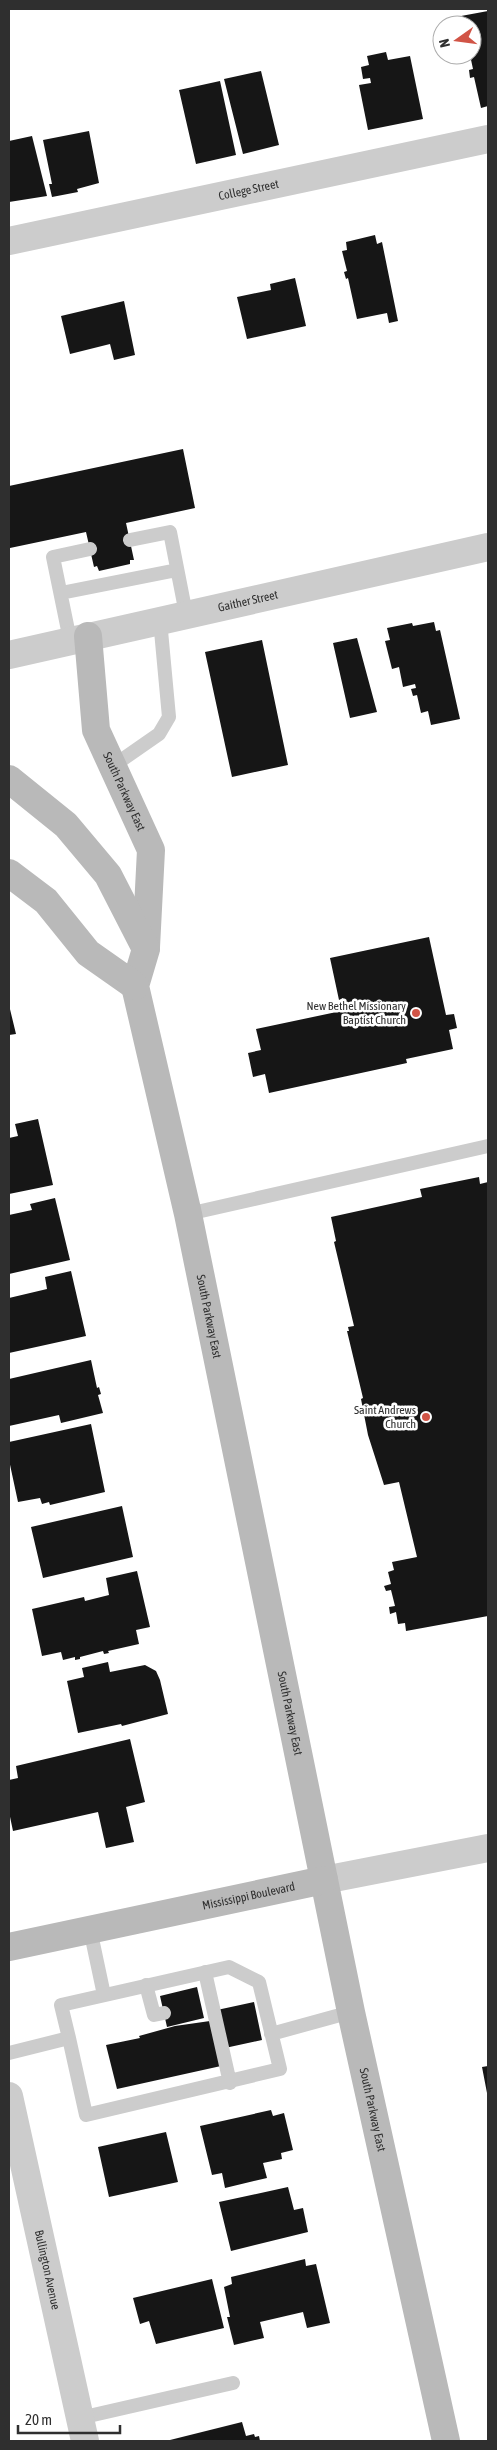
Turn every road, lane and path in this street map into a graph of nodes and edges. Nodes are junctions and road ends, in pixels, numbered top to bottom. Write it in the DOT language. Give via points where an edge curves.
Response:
graph roads {
  1 [pos="488,139"];
  2 [pos="9,242"];
  3 [pos="130,540"];
  4 [pos="488,547"];
  5 [pos="90,549"];
  6 [pos="177,570"];
  7 [pos="61,593"];
  8 [pos="186,614"];
  9 [pos="160,620"];
  10 [pos="79,638"];
  11 [pos="9,655"];
  12 [pos="113,766"];
  13 [pos="9,779"];
  14 [pos="9,873"];
  15 [pos="146,949"];
  16 [pos="135,986"];
  17 [pos="488,1146"];
  18 [pos="188,1214"];
  19 [pos="488,1848"];
  20 [pos="324,1880"];
  21 [pos="90,1929"];
  22 [pos="9,1947"];
  23 [pos="205,1972"];
  24 [pos="146,1985"];
  25 [pos="104,1995"];
  26 [pos="351,2012"];
  27 [pos="164,2014"];
  28 [pos="271,2034"];
  29 [pos="69,2038"];
  30 [pos="9,2054"];
  31 [pos="230,2083"];
  32 [pos="9,2096"];
  33 [pos="233,2382"];
  34 [pos="83,2430"];
  35 [pos="446,2441"];
  1 -- 2 [label="street, College Street"];
  3 -- 6 [label="lane" via="170,532"];
  4 -- 8 [label="street, Gaither Street"];
  5 -- 7 [label="lane" via="53,557"];
  6 -- 7 [label="lane"];
  6 -- 8 [label="lane"];
  7 -- 10 [label="lane"];
  8 -- 9 [label="street, Gaither Street"];
  9 -- 10 [label="street, Gaither Street"];
  9 -- 12 [label="lane" via="169,717 158,734"];
  10 -- 11 [label="street, Gaither Street"];
  10 -- 12 [label="main road, South Parkway East" via="96,730"];
  12 -- 15 [label="main road, South Parkway East" via="151,850"];
  13 -- 15 [label="main road" via="66,824 108,875"];
  14 -- 16 [label="main road" via="46,901 88,953"];
  15 -- 16 [label="main road, South Parkway East"];
  16 -- 18 [label="main road, South Parkway East"];
  17 -- 18 [label="lane"];
  18 -- 20 [label="main road, South Parkway East"];
  19 -- 20 [label="street, Mississippi Boulevard"];
  20 -- 21 [label="main road, Mississippi Boulevard"];
  20 -- 26 [label="main road, South Parkway East"];
  21 -- 22 [label="main road, Mississippi Boulevard"];
  21 -- 25 [label="lane"];
  23 -- 24 [label="lane"];
  23 -- 28 [label="lane" via="229,1966 259,1982"];
  23 -- 31 [label="lane" via="206,2004"];
  24 -- 25 [label="lane"];
  24 -- 27 [label="lane" via="154,2016"];
  25 -- 29 [label="lane" via="61,2005"];
  26 -- 28 [label="lane"];
  26 -- 35 [label="main road, South Parkway East"];
  28 -- 31 [label="lane" via="280,2069"];
  29 -- 30 [label="lane"];
  29 -- 31 [label="lane" via="86,2115"];
  32 -- 34 [label="street, Bullington Avenue"];
  33 -- 34 [label="lane"];
}
